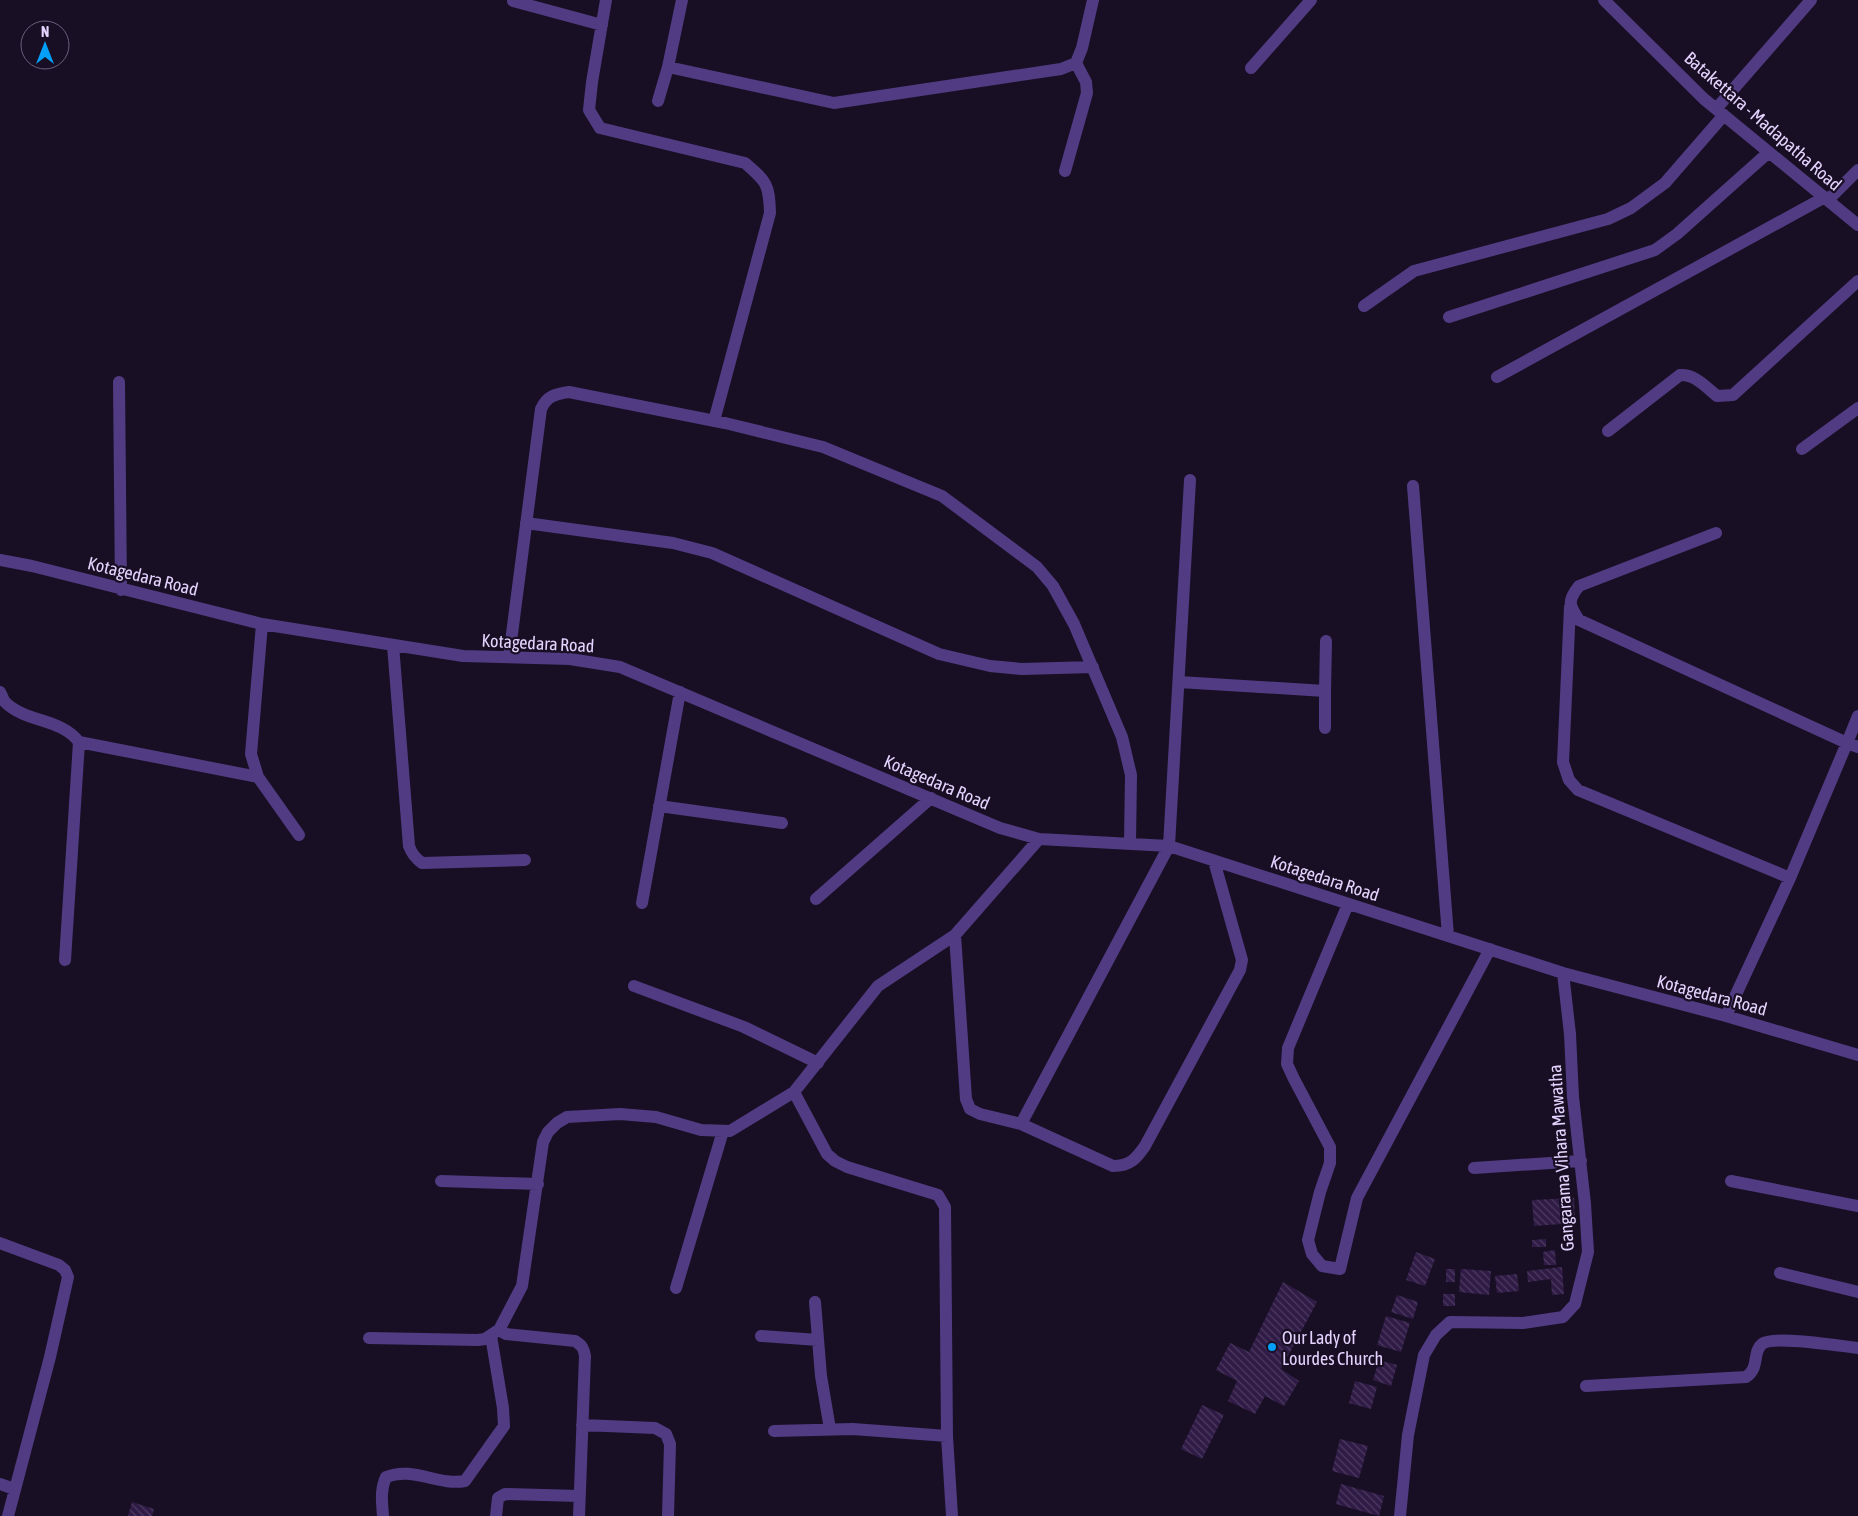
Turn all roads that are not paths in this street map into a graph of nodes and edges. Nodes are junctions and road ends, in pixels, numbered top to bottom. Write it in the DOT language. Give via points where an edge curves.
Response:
graph roads {
  1 [pos="513,0"];
  2 [pos="606,0"];
  3 [pos="682,0"];
  4 [pos="1093,0"];
  5 [pos="1310,0"];
  6 [pos="1604,0"];
  7 [pos="1811,0"];
  8 [pos="602,25"];
  9 [pos="1076,63"];
  10 [pos="668,67"];
  11 [pos="1251,68"];
  12 [pos="658,101"];
  13 [pos="1720,112"];
  14 [pos="1769,152"];
  15 [pos="1858,170"];
  16 [pos="1065,171"];
  17 [pos="1826,199"];
  18 [pos="1858,225"];
  19 [pos="1858,281"];
  20 [pos="1364,306"];
  21 [pos="1449,317"];
  22 [pos="1497,377"];
  23 [pos="119,382"];
  24 [pos="1858,408"];
  25 [pos="714,421"];
  26 [pos="1608,431"];
  27 [pos="1802,449"];
  28 [pos="1190,480"];
  29 [pos="1413,486"];
  30 [pos="526,523"];
  31 [pos="1716,534"];
  32 [pos="0,560"];
  33 [pos="120,590"];
  34 [pos="1570,607"];
  35 [pos="262,624"];
  36 [pos="1326,641"];
  37 [pos="393,645"];
  38 [pos="509,657"];
  39 [pos="1092,667"];
  40 [pos="1178,682"];
  41 [pos="1325,691"];
  42 [pos="0,692"];
  43 [pos="680,692"];
  44 [pos="1858,716"];
  45 [pos="1325,728"];
  46 [pos="79,742"];
  47 [pos="1853,745"];
  48 [pos="258,777"];
  49 [pos="931,798"];
  50 [pos="660,806"];
  51 [pos="782,823"];
  52 [pos="299,835"];
  53 [pos="1039,839"];
  54 [pos="1130,843"];
  55 [pos="1169,846"];
  56 [pos="525,860"];
  57 [pos="1214,861"];
  58 [pos="1790,878"];
  59 [pos="816,899"];
  60 [pos="642,903"];
  61 [pos="1348,904"];
  62 [pos="955,935"];
  63 [pos="1448,936"];
  64 [pos="1490,950"];
  65 [pos="66,960"];
  66 [pos="1563,973"];
  67 [pos="634,986"];
  68 [pos="1726,1016"];
  69 [pos="1858,1055"];
  70 [pos="818,1063"];
  71 [pos="794,1092"];
  72 [pos="1021,1124"];
  73 [pos="723,1131"];
  74 [pos="1581,1161"];
  75 [pos="1474,1168"];
  76 [pos="441,1181"];
  77 [pos="1731,1181"];
  78 [pos="538,1184"];
  79 [pos="1858,1206"];
  80 [pos="0,1243"];
  81 [pos="1780,1273"];
  82 [pos="676,1288"];
  83 [pos="1858,1292"];
  84 [pos="815,1302"];
  85 [pos="495,1333"];
  86 [pos="761,1336"];
  87 [pos="369,1338"];
  88 [pos="818,1340"];
  89 [pos="1858,1348"];
  90 [pos="1586,1386"];
  91 [pos="582,1424"];
  92 [pos="830,1429"];
  93 [pos="774,1431"];
  94 [pos="946,1436"];
  95 [pos="0,1484"];
  96 [pos="14,1489"];
  97 [pos="579,1496"];
  98 [pos="8,1516"];
  99 [pos="383,1516"];
  100 [pos="496,1516"];
  101 [pos="579,1516"];
  102 [pos="668,1516"];
  103 [pos="952,1516"];
  104 [pos="1400,1516"];
  1 -- 8 [label="street"];
  2 -- 8 [label="street"];
  3 -- 10 [label="street"];
  4 -- 9 [label="street"];
  5 -- 11 [label="street"];
  6 -- 13 [label="street, Batakettara - Madapatha Road"];
  7 -- 13 [label="street"];
  8 -- 25 [label="street" via="589,110 600,128 746,163 763,178 769,191 770,213"];
  9 -- 10 [label="street" via="1061,69 834,103"];
  9 -- 16 [label="street" via="1086,82 1087,93"];
  10 -- 12 [label="street"];
  13 -- 14 [label="street, Batakettara - Madapatha Road"];
  13 -- 20 [label="street" via="1665,182 1631,208 1608,219 1414,271"];
  14 -- 17 [label="street, Batakettara - Madapatha Road"];
  14 -- 21 [label="street" via="1655,250"];
  15 -- 17 [label="street"];
  17 -- 18 [label="street, Batakettara - Madapatha Road"];
  17 -- 22 [label="street"];
  19 -- 26 [label="street" via="1733,396 1717,396 1688,374 1680,375"];
  23 -- 33 [label="street"];
  24 -- 27 [label="street"];
  25 -- 30 [label="street" via="569,392 553,394 541,409"];
  25 -- 39 [label="street" via="823,446 942,496 1038,567 1053,586 1074,624"];
  28 -- 40 [label="street"];
  29 -- 63 [label="street"];
  30 -- 38 [label="street"];
  30 -- 39 [label="street" via="673,543 712,553 939,654 990,666 1022,669"];
  31 -- 34 [label="street" via="1580,586 1572,596"];
  32 -- 33 [label="street, Kotagedara Road"];
  33 -- 35 [label="street, Kotagedara Road"];
  34 -- 47 [label="street" via="1579,620"];
  34 -- 58 [label="street" via="1563,762 1569,780 1578,790"];
  35 -- 37 [label="street, Kotagedara Road"];
  35 -- 48 [label="street" via="251,754"];
  36 -- 41 [label="street"];
  37 -- 38 [label="street, Kotagedara Road" via="463,656"];
  37 -- 56 [label="street" via="411,852 422,863"];
  38 -- 43 [label="street, Kotagedara Road" via="570,658 620,667"];
  39 -- 54 [label="street" via="1127,755 1131,775"];
  40 -- 41 [label="street"];
  40 -- 55 [label="street"];
  41 -- 45 [label="street"];
  42 -- 46 [label="street" via="5,702 20,712 59,726"];
  43 -- 49 [label="street, Kotagedara Road"];
  43 -- 50 [label="street"];
  44 -- 47 [label="street"];
  46 -- 48 [label="street"];
  46 -- 65 [label="street"];
  47 -- 58 [label="street"];
  48 -- 52 [label="street"];
  49 -- 53 [label="street, Kotagedara Road" via="1000,828"];
  49 -- 59 [label="street"];
  50 -- 51 [label="street"];
  50 -- 60 [label="street"];
  53 -- 54 [label="street, Kotagedara Road"];
  53 -- 62 [label="street"];
  54 -- 55 [label="street, Kotagedara Road"];
  55 -- 57 [label="street, Kotagedara Road"];
  55 -- 72 [label="street"];
  57 -- 61 [label="street, Kotagedara Road"];
  57 -- 72 [label="street" via="1242,960 1240,970 1135,1160 1124,1166 1113,1166"];
  58 -- 68 [label="street"];
  61 -- 63 [label="street, Kotagedara Road"];
  61 -- 64 [label="street" via="1288,1048 1290,1071 1330,1147 1330,1163 1308,1240 1312,1254 1322,1266 1340,1268 1357,1198"];
  62 -- 70 [label="street" via="878,986"];
  62 -- 72 [label="street" via="966,1099 970,1108 980,1114"];
  63 -- 64 [label="street, Kotagedara Road"];
  64 -- 66 [label="street, Kotagedara Road"];
  66 -- 68 [label="street, Kotagedara Road"];
  66 -- 74 [label="street, Gangarama Vihara Mawatha"];
  67 -- 70 [label="street" via="744,1027"];
  68 -- 69 [label="street, Kotagedara Road"];
  70 -- 71 [label="street"];
  71 -- 73 [label="street" via="730,1131"];
  71 -- 94 [label="street" via="827,1154 835,1161 938,1195 945,1207"];
  73 -- 78 [label="street" via="701,1130 656,1117 620,1114 567,1118 557,1123 543,1142"];
  73 -- 82 [label="street"];
  74 -- 75 [label="street"];
  74 -- 104 [label="street, Gangarama Vihara Mawatha" via="1588,1252 1574,1304 1563,1317 1523,1323 1450,1322 1436,1335 1424,1355 1408,1435"];
  76 -- 78 [label="street"];
  77 -- 79 [label="street"];
  78 -- 85 [label="street" via="522,1286"];
  80 -- 96 [label="street" via="59,1265 66,1270 68,1277"];
  81 -- 83 [label="street"];
  84 -- 88 [label="street"];
  85 -- 87 [label="street" via="478,1340"];
  85 -- 91 [label="street" via="580,1344 586,1356"];
  85 -- 99 [label="street" via="504,1426 465,1482 447,1482 408,1472 386,1476 381,1497"];
  86 -- 88 [label="street"];
  88 -- 92 [label="street"];
  89 -- 90 [label="street" via="1785,1340 1764,1342 1758,1348 1755,1367 1746,1377"];
  91 -- 97 [label="street"];
  91 -- 102 [label="street" via="655,1428 666,1434 670,1444"];
  92 -- 93 [label="street"];
  92 -- 94 [label="street"];
  94 -- 103 [label="street"];
  95 -- 96 [label="street"];
  96 -- 98 [label="street"];
  97 -- 100 [label="street" via="505,1494 498,1498"];
  97 -- 101 [label="street"];
}
